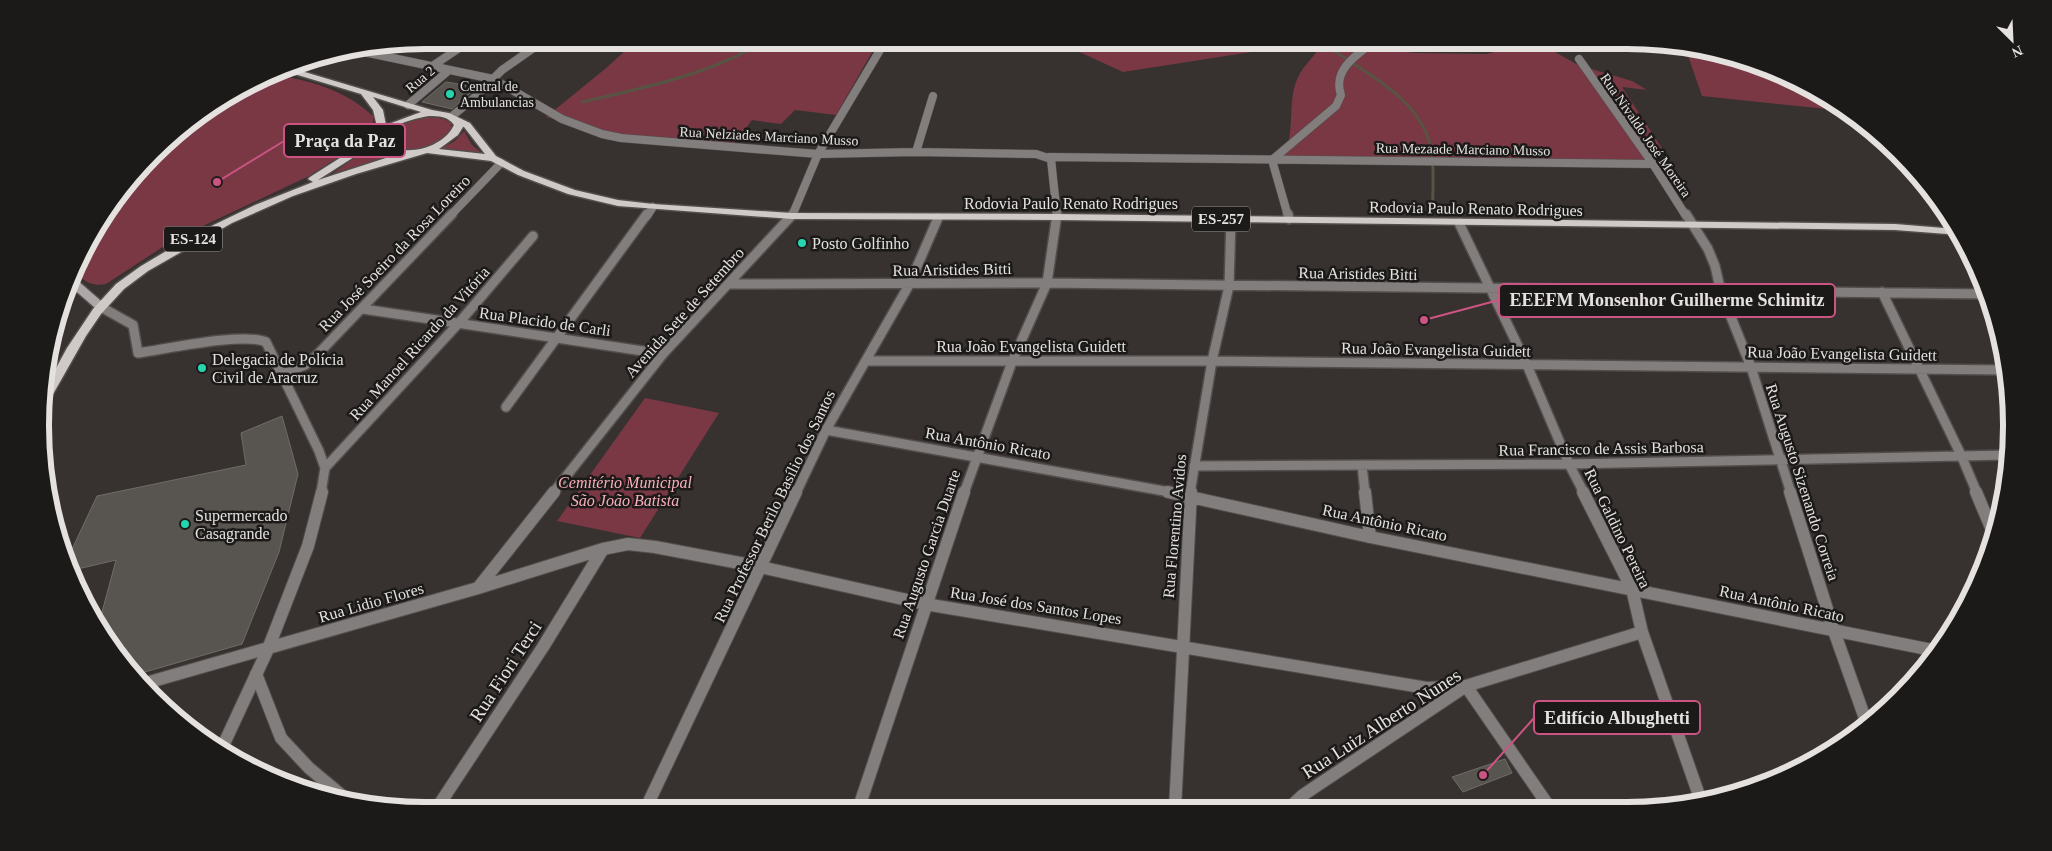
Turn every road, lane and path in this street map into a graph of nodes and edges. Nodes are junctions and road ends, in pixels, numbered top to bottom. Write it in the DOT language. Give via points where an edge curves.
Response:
graph roads {
  1 [pos="458,49"];
  2 [pos="532,49"];
  3 [pos="881,49"];
  4 [pos="1364,49"];
  5 [pos="369,53"];
  6 [pos="1579,59"];
  7 [pos="431,67"];
  8 [pos="448,71"];
  9 [pos="296,72"];
  10 [pos="493,79"];
  11 [pos="365,93"];
  12 [pos="933,96"];
  13 [pos="408,105"];
  14 [pos="436,113"];
  15 [pos="453,118"];
  16 [pos="382,134"];
  17 [pos="421,151"];
  18 [pos="916,152"];
  19 [pos="818,154"];
  20 [pos="1272,160"];
  21 [pos="497,161"];
  22 [pos="1050,161"];
  23 [pos="1653,164"];
  24 [pos="297,190"];
  25 [pos="653,207"];
  26 [pos="792,216"];
  27 [pos="1057,217"];
  28 [pos="938,218"];
  29 [pos="1231,219"];
  30 [pos="1289,220"];
  31 [pos="1459,223"];
  32 [pos="1692,225"];
  33 [pos="1949,231"];
  34 [pos="533,236"];
  35 [pos="1047,283"];
  36 [pos="728,284"];
  37 [pos="76,285"];
  38 [pos="909,285"];
  39 [pos="1229,286"];
  40 [pos="1492,289"];
  41 [pos="1721,292"];
  42 [pos="1882,292"];
  43 [pos="1979,294"];
  44 [pos="101,307"];
  45 [pos="363,309"];
  46 [pos="458,324"];
  47 [pos="559,337"];
  48 [pos="663,354"];
  49 [pos="866,361"];
  50 [pos="1212,361"];
  51 [pos="1012,362"];
  52 [pos="1527,365"];
  53 [pos="1751,367"];
  54 [pos="1920,370"];
  55 [pos="1999,370"];
  56 [pos="280,375"];
  57 [pos="51,386"];
  58 [pos="506,407"];
  59 [pos="826,430"];
  60 [pos="1962,455"];
  61 [pos="2002,455"];
  62 [pos="976,457"];
  63 [pos="1781,460"];
  64 [pos="1569,464"];
  65 [pos="1362,465"];
  66 [pos="1194,466"];
  67 [pos="325,468"];
  68 [pos="1190,496"];
  69 [pos="1989,525"];
  70 [pos="1370,537"];
  71 [pos="603,548"];
  72 [pos="761,566"];
  73 [pos="478,588"];
  74 [pos="1632,589"];
  75 [pos="925,604"];
  76 [pos="1834,631"];
  77 [pos="1642,632"];
  78 [pos="1182,645"];
  79 [pos="268,649"];
  80 [pos="1929,649"];
  81 [pos="256,674"];
  82 [pos="150,682"];
  83 [pos="1466,686"];
  84 [pos="1865,717"];
  85 [pos="224,744"];
  86 [pos="337,791"];
  87 [pos="1699,795"];
  88 [pos="441,802"];
  89 [pos="649,802"];
  90 [pos="861,802"];
  91 [pos="1175,802"];
  92 [pos="1296,802"];
  93 [pos="1546,802"];
  1 -- 7 [label="street"];
  2 -- 10 [label="street"];
  3 -- 19 [label="street, Avenida Sete de Setembro"];
  4 -- 20 [label="street" via="1338,77 1341,95 1336,106"];
  5 -- 7 [label="street"];
  6 -- 23 [label="street, Rua Nivaldo José Moreira"];
  7 -- 8 [label="street"];
  8 -- 10 [label="street"];
  8 -- 13 [label="street, Rua 2"];
  9 -- 11 [label="main road"];
  10 -- 15 [label="street"];
  10 -- 19 [label="street, Rua Nelziades Marciano Musso" via="562,119 602,134 715,148"];
  11 -- 13 [label="main road"];
  11 -- 16 [label="main road" via="378,110"];
  12 -- 18 [label="street"];
  13 -- 14 [label="main road"];
  14 -- 15 [label="main road"];
  14 -- 16 [label="main road" via="406,118 392,124"];
  15 -- 17 [label="main road" via="459,125 452,137 441,145"];
  15 -- 21 [label="main road, ES-257" via="467,126"];
  16 -- 17 [label="main road" via="380,141 388,150"];
  16 -- 24 [label="main road, ES-124"];
  17 -- 21 [label="main road, ES-257"];
  17 -- 24 [label="main road, ES-124"];
  18 -- 19 [label="street, Rua Nelziades Marciano Musso"];
  18 -- 22 [label="street, Rua Nelziades Marciano Musso" via="1036,154"];
  19 -- 26 [label="street, Avenida Sete de Setembro"];
  20 -- 22 [label="street, Rua Mezaade Marciano Musso"];
  20 -- 23 [label="street, Rua Mezaade Marciano Musso"];
  20 -- 30 [label="street"];
  21 -- 25 [label="main road, Rodovia Paulo Renato Rodrigues / ES-257" via="572,192"];
  21 -- 45 [label="street, Rua José Soeiro da Rosa Loreiro"];
  22 -- 27 [label="street, Rua Augusto Garcia Duarte"];
  23 -- 32 [label="street, Rua Nivaldo José Moreira"];
  24 -- 44 [label="main road, ES-124" via="164,256 123,284"];
  25 -- 26 [label="main road, Rodovia Paulo Renato Rodrigues / ES-257"];
  25 -- 47 [label="street"];
  26 -- 28 [label="main road, Rodovia Paulo Renato Rodrigues / ES-257"];
  26 -- 36 [label="street, Avenida Sete de Setembro"];
  27 -- 28 [label="main road, Rodovia Paulo Renato Rodrigues / ES-257"];
  27 -- 29 [label="main road, Rodovia Paulo Renato Rodrigues / ES-257"];
  27 -- 35 [label="street, Rua Augusto Garcia Duarte"];
  28 -- 38 [label="street, Rua Professor Berilo Basílio dos Santos"];
  29 -- 30 [label="main road, Rodovia Paulo Renato Rodrigues / ES-257"];
  29 -- 39 [label="street, Rua Florentino Avidos"];
  30 -- 31 [label="main road, Rodovia Paulo Renato Rodrigues / ES-257"];
  31 -- 32 [label="main road, Rodovia Paulo Renato Rodrigues / ES-257"];
  31 -- 40 [label="street, Rua Galdino Pereira"];
  32 -- 33 [label="main road, Rodovia Paulo Renato Rodrigues / ES-257" via="1895,227"];
  32 -- 41 [label="street, Rua Augusto Sizenando Correia" via="1708,249"];
  34 -- 46 [label="street, Rua Manoel Ricardo da Vitória"];
  35 -- 38 [label="street, Rua Aristides Bitti"];
  35 -- 39 [label="street, Rua Aristides Bitti"];
  35 -- 51 [label="street, Rua Augusto Garcia Duarte"];
  36 -- 38 [label="street, Rua Aristides Bitti"];
  36 -- 48 [label="street, Avenida Sete de Setembro"];
  37 -- 44 [label="street"];
  38 -- 49 [label="street, Rua Professor Berilo Basílio dos Santos"];
  39 -- 40 [label="street, Rua Aristides Bitti"];
  39 -- 50 [label="street, Rua Florentino Avidos"];
  40 -- 41 [label="street, Rua Aristides Bitti"];
  40 -- 52 [label="street, Rua Galdino Pereira"];
  41 -- 42 [label="street, Rua Aristides Bitti"];
  41 -- 53 [label="street, Rua Augusto Sizenando Correia"];
  42 -- 43 [label="street, Rua Aristides Bitti"];
  42 -- 54 [label="street"];
  44 -- 56 [label="street" via="133,325 138,353 257,338 266,342"];
  44 -- 57 [label="main road, ES-124" via="67,356"];
  45 -- 46 [label="street, Rua Placido de Carli"];
  45 -- 56 [label="street, Rua José Soeiro da Rosa Loreiro" via="311,360"];
  46 -- 47 [label="street, Rua Placido de Carli"];
  46 -- 67 [label="street, Rua Manoel Ricardo da Vitória"];
  47 -- 48 [label="street, Rua Placido de Carli"];
  47 -- 58 [label="street"];
  48 -- 73 [label="street, Avenida Sete de Setembro"];
  49 -- 51 [label="street, Rua João Evangelista Guidett"];
  49 -- 59 [label="street, Rua Professor Berilo Basílio dos Santos"];
  50 -- 51 [label="street, Rua João Evangelista Guidett"];
  50 -- 52 [label="street, Rua João Evangelista Guidett"];
  50 -- 66 [label="street, Rua Florentino Avidos"];
  51 -- 62 [label="street, Rua Augusto Garcia Duarte"];
  52 -- 53 [label="street, Rua João Evangelista Guidett"];
  52 -- 64 [label="street, Rua Galdino Pereira"];
  53 -- 54 [label="street, Rua João Evangelista Guidett"];
  53 -- 63 [label="street, Rua Augusto Sizenando Correia"];
  54 -- 55 [label="street, Rua João Evangelista Guidett"];
  54 -- 60 [label="street"];
  56 -- 67 [label="street"];
  59 -- 62 [label="street, Rua Antônio Ricato"];
  59 -- 72 [label="street, Rua Professor Berilo Basílio dos Santos"];
  60 -- 61 [label="street, Rua Francisco de Assis Barbosa"];
  60 -- 63 [label="street, Rua Francisco de Assis Barbosa"];
  60 -- 69 [label="street"];
  62 -- 68 [label="street, Rua Antônio Ricato"];
  62 -- 75 [label="street, Rua Augusto Garcia Duarte"];
  63 -- 64 [label="street, Rua Francisco de Assis Barbosa"];
  63 -- 76 [label="street, Rua Augusto Sizenando Correia"];
  64 -- 65 [label="street, Rua Francisco de Assis Barbosa"];
  64 -- 74 [label="street, Rua Galdino Pereira"];
  65 -- 66 [label="street, Rua Francisco de Assis Barbosa"];
  65 -- 70 [label="street"];
  66 -- 68 [label="street, Rua Florentino Avidos"];
  67 -- 79 [label="street" via="308,546"];
  68 -- 70 [label="street, Rua Antônio Ricato"];
  68 -- 78 [label="street, Rua Florentino Avidos"];
  70 -- 74 [label="street, Rua Antônio Ricato"];
  71 -- 72 [label="street, Rua José dos Santos Lopes" via="628,544 655,547"];
  71 -- 73 [label="street, Rua Lidio Flores"];
  71 -- 88 [label="street, Rua Fiori Terci" via="533,663"];
  72 -- 75 [label="street, Rua José dos Santos Lopes"];
  72 -- 89 [label="street, Rua Professor Berilo Basílio dos Santos"];
  73 -- 79 [label="street, Rua Lidio Flores"];
  74 -- 76 [label="street, Rua Antônio Ricato"];
  74 -- 77 [label="street, Rua Galdino Pereira"];
  75 -- 78 [label="street, Rua José dos Santos Lopes"];
  75 -- 90 [label="street, Rua Augusto Garcia Duarte"];
  76 -- 80 [label="street, Rua Antônio Ricato"];
  76 -- 84 [label="street, Rua Augusto Sizenando Correia"];
  77 -- 83 [label="street, Rua Luiz Alberto Nunes"];
  77 -- 87 [label="street, Rua Galdino Pereira"];
  78 -- 83 [label="street, Rua José dos Santos Lopes" via="1428,688"];
  78 -- 91 [label="street, Rua Florentino Avidos"];
  79 -- 81 [label="street"];
  79 -- 82 [label="street, Rua Lidio Flores"];
  81 -- 85 [label="street"];
  81 -- 86 [label="street" via="281,738"];
  83 -- 92 [label="street, Rua Luiz Alberto Nunes"];
  83 -- 93 [label="street"];
}
